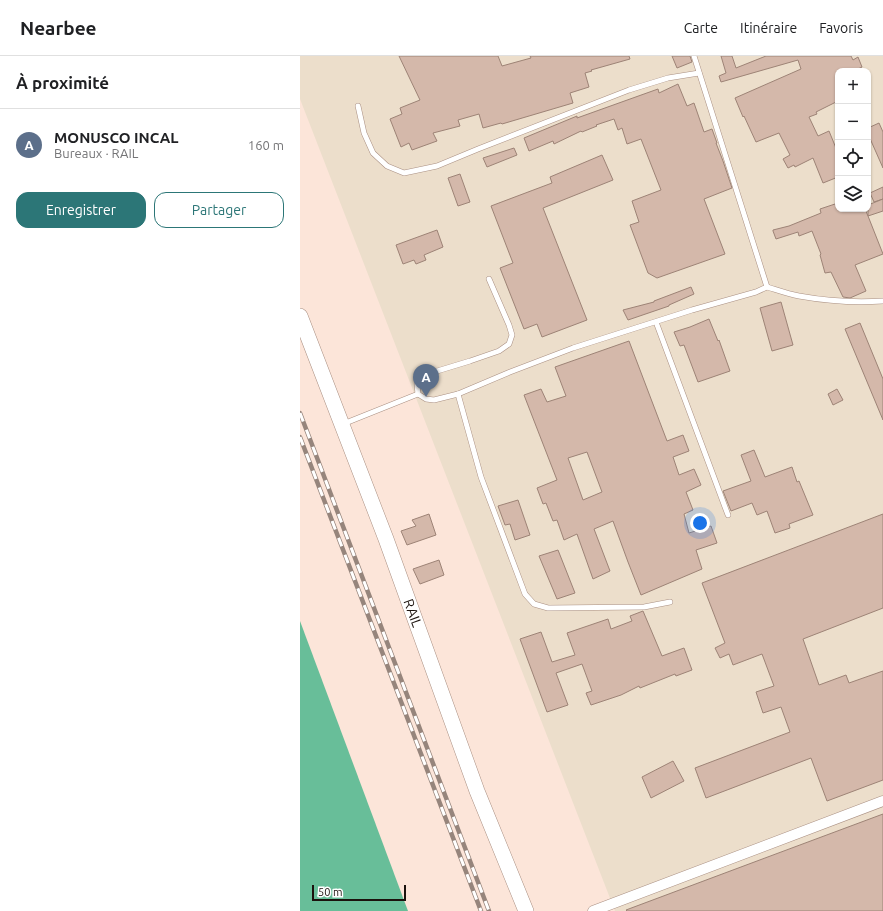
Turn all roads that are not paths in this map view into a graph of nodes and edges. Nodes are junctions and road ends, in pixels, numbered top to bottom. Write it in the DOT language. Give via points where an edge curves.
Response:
graph roads {
  1 [pos="694,56"];
  2 [pos="699,73"];
  3 [pos="358,106"];
  4 [pos="489,279"];
  5 [pos="766,287"];
  6 [pos="883,301"];
  7 [pos="300,316"];
  8 [pos="656,322"];
  9 [pos="418,394"];
  10 [pos="458,394"];
  11 [pos="342,425"];
  12 [pos="728,515"];
  13 [pos="670,602"];
  14 [pos="883,801"];
  15 [pos="526,911"];
  16 [pos="593,911"];
  1 -- 2 [label="lane"];
  2 -- 3 [label="lane" via="668,78 629,90 437,166 404,174 387,166 373,153 364,132"];
  2 -- 5 [label="lane"];
  4 -- 9 [label="lane" via="512,335 509,344 499,351 424,375 417,380"];
  5 -- 6 [label="lane" via="832,301"];
  5 -- 8 [label="lane"];
  7 -- 11 [label="main road, RAIL"];
  8 -- 10 [label="lane" via="573,348"];
  8 -- 12 [label="lane"];
  9 -- 10 [label="lane" via="434,400"];
  9 -- 11 [label="lane"];
  10 -- 13 [label="lane" via="481,477 525,594 534,604 548,608 592,608 644,607"];
  11 -- 15 [label="main road, RAIL" via="477,791"];
  14 -- 16 [label="street"];
}
